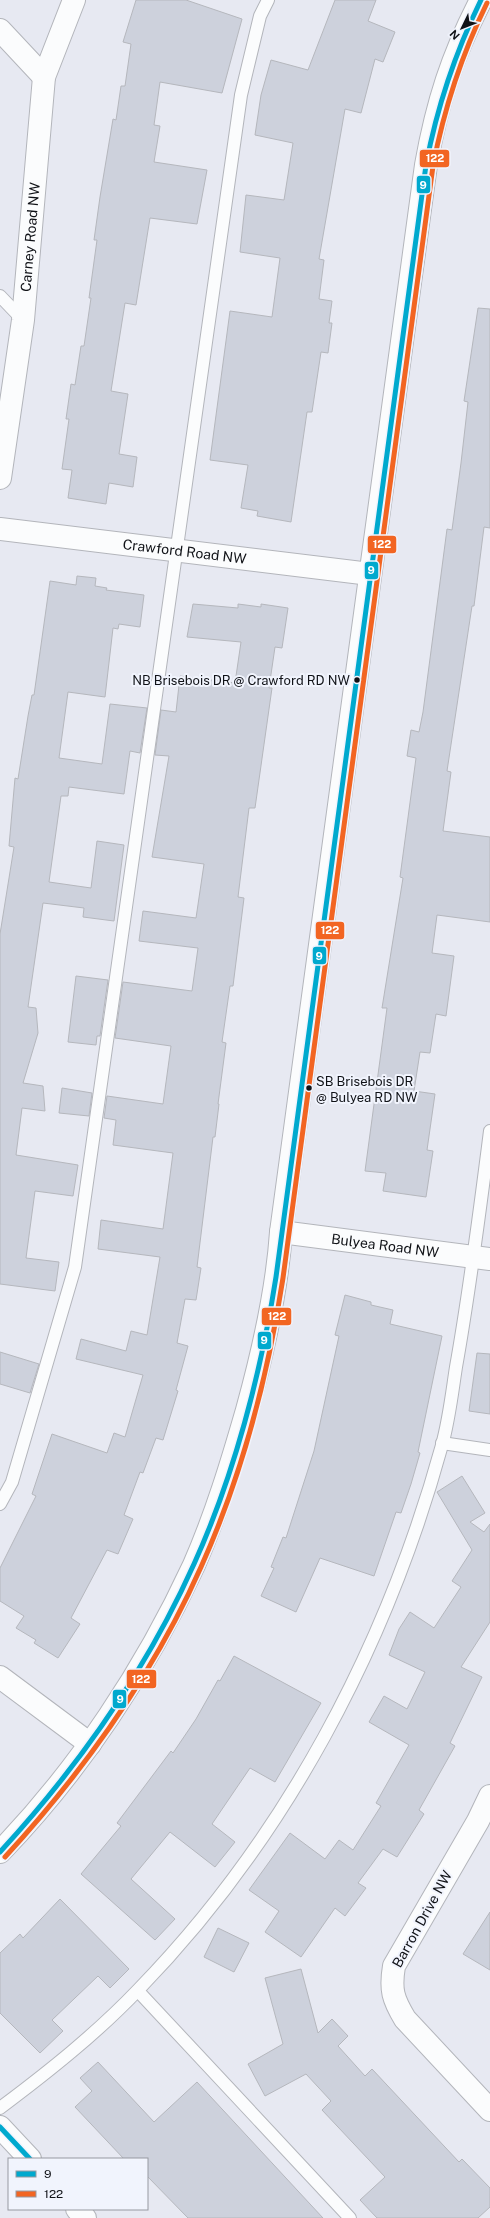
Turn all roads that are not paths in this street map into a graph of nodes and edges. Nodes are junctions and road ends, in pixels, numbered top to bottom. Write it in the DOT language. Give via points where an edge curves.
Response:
graph roads {
  1 [pos="74,0"];
  2 [pos="268,0"];
  3 [pos="481,0"];
  4 [pos="0,30"];
  5 [pos="44,77"];
  6 [pos="0,296"];
  7 [pos="23,320"];
  8 [pos="0,478"];
  9 [pos="0,529"];
  10 [pos="177,550"];
  11 [pos="370,574"];
  12 [pos="490,1131"];
  13 [pos="281,1232"];
  14 [pos="481,1258"];
  15 [pos="442,1443"];
  16 [pos="490,1450"];
  17 [pos="0,1504"];
  18 [pos="0,1677"];
  19 [pos="90,1744"];
  20 [pos="490,1796"];
  21 [pos="0,1852"];
  22 [pos="138,1991"];
  23 [pos="0,2108"];
  24 [pos="490,2110"];
  25 [pos="0,2127"];
  26 [pos="29,2158"];
  27 [pos="78,2210"];
  28 [pos="85,2218"];
  29 [pos="350,2218"];
  1 -- 5 [label="street, Carney Road NW"];
  2 -- 10 [label="lane" via="260,16 241,95"];
  3 -- 11 [label="street" via="449,71 438,104 431,138"];
  4 -- 5 [label="street"];
  5 -- 7 [label="street, Carney Road NW"];
  6 -- 7 [label="lane"];
  7 -- 8 [label="street, Carney Road NW"];
  9 -- 10 [label="street, Crawford Road NW"];
  10 -- 11 [label="street, Crawford Road NW"];
  10 -- 17 [label="lane" via="75,1267 12,1482"];
  11 -- 13 [label="street"];
  12 -- 14 [label="lane"];
  13 -- 14 [label="street, Bulyea Road NW"];
  13 -- 19 [label="street" via="279,1261 261,1361 232,1465 194,1564 139,1669"];
  14 -- 15 [label="lane" via="466,1315"];
  15 -- 16 [label="lane"];
  15 -- 22 [label="lane" via="406,1554 366,1656 317,1752 264,1837 200,1920"];
  18 -- 19 [label="street"];
  19 -- 21 [label="street" via="55,1790"];
  20 -- 24 [label="street, Barron Drive NW" via="394,1966 391,1986 396,2004 405,2019"];
  22 -- 23 [label="lane" via="74,2050"];
  22 -- 29 [label="lane"];
  25 -- 26 [label="street"];
  27 -- 28 [label="street"];
}
